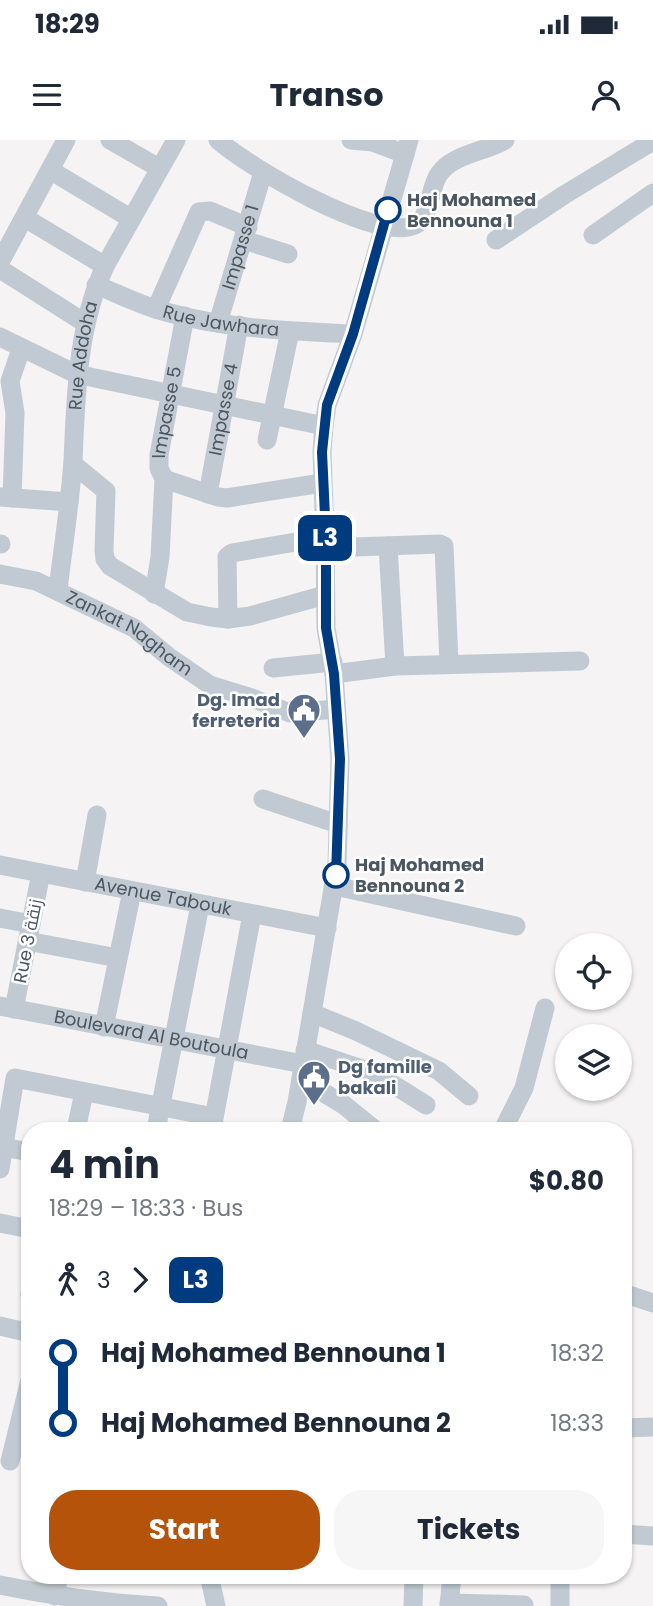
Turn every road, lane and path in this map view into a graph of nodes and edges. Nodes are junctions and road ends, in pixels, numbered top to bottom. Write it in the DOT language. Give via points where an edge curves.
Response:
graph roads {
  1 [pos="66,140"];
  2 [pos="110,140"];
  3 [pos="176,140"];
  4 [pos="218,140"];
  5 [pos="351,140"];
  6 [pos="505,140"];
  7 [pos="407,147"];
  8 [pos="651,147"];
  9 [pos="159,168"];
  10 [pos="50,170"];
  11 [pos="263,172"];
  12 [pos="653,193"];
  13 [pos="25,218"];
  14 [pos="130,218"];
  15 [pos="383,226"];
  16 [pos="246,233"];
  17 [pos="593,235"];
  18 [pos="496,240"];
  19 [pos="288,254"];
  20 [pos="0,262"];
  21 [pos="105,265"];
  22 [pos="0,269"];
  23 [pos="96,285"];
  24 [pos="156,309"];
  25 [pos="186,316"];
  26 [pos="85,323"];
  27 [pos="218,323"];
  28 [pos="239,325"];
  29 [pos="290,331"];
  30 [pos="353,334"];
  31 [pos="0,338"];
  32 [pos="21,349"];
  33 [pos="76,374"];
  34 [pos="171,394"];
  35 [pos="224,404"];
  36 [pos="272,414"];
  37 [pos="324,426"];
  38 [pos="267,440"];
  39 [pos="73,464"];
  40 [pos="164,479"];
  41 [pos="322,482"];
  42 [pos="208,494"];
  43 [pos="6,497"];
  44 [pos="69,502"];
  45 [pos="325,543"];
  46 [pos="388,546"];
  47 [pos="0,574"];
  48 [pos="58,590"];
  49 [pos="155,594"];
  50 [pos="325,595"];
  51 [pos="229,619"];
  52 [pos="580,661"];
  53 [pos="449,663"];
  54 [pos="395,666"];
  55 [pos="273,668"];
  56 [pos="334,668"];
  57 [pos="336,709"];
  58 [pos="263,799"];
  59 [pos="97,815"];
  60 [pos="338,824"];
  61 [pos="0,865"];
  62 [pos="41,873"];
  63 [pos="85,882"];
  64 [pos="335,886"];
  65 [pos="132,891"];
  66 [pos="200,905"];
  67 [pos="253,915"];
  68 [pos="0,918"];
  69 [pos="516,926"];
  70 [pos="327,928"];
  71 [pos="29,932"];
  72 [pos="118,958"];
  73 [pos="7,1007"];
  74 [pos="545,1007"];
  75 [pos="312,1013"];
  76 [pos="104,1027"];
  77 [pos="173,1040"];
  78 [pos="226,1050"];
  79 [pos="303,1064"];
  80 [pos="84,1092"];
  81 [pos="469,1096"];
  82 [pos="5,1101"];
  83 [pos="426,1105"];
  84 [pos="160,1107"];
  85 [pos="78,1122"];
  86 [pos="157,1122"];
  87 [pos="207,1122"];
  88 [pos="213,1122"];
  89 [pos="297,1122"];
  90 [pos="365,1122"];
  91 [pos="507,1122"];
  92 [pos="3,1147"];
  93 [pos="21,1150"];
  94 [pos="0,1169"];
  95 [pos="0,1223"];
  96 [pos="21,1227"];
  97 [pos="632,1296"];
  98 [pos="653,1303"];
  99 [pos="0,1326"];
  100 [pos="21,1332"];
  101 [pos="21,1409"];
  102 [pos="653,1427"];
  103 [pos="632,1428"];
  104 [pos="5,1460"];
  105 [pos="632,1535"];
  106 [pos="653,1536"];
  107 [pos="57,1584"];
  108 [pos="211,1584"];
  109 [pos="414,1584"];
  110 [pos="451,1584"];
  111 [pos="560,1584"];
  112 [pos="0,1585"];
  113 [pos="55,1596"];
  114 [pos="449,1605"];
  115 [pos="524,1605"];
  116 [pos="158,1606"];
  117 [pos="216,1606"];
  118 [pos="413,1606"];
  119 [pos="560,1606"];
  1 -- 10 [label="street"];
  2 -- 9 [label="street"];
  3 -- 9 [label="street, Rue Addoha"];
  4 -- 11 [label="street"];
  5 -- 7 [label="street"];
  6 -- 15 [label="street" via="443,169 417,224"];
  7 -- 15 [label="street"];
  8 -- 18 [label="street" via="564,195"];
  9 -- 14 [label="street, Rue Addoha"];
  10 -- 13 [label="street"];
  10 -- 14 [label="street"];
  11 -- 15 [label="street" via="340,212"];
  11 -- 16 [label="street, Impasse 1"];
  12 -- 17 [label="street"];
  13 -- 20 [label="street"];
  13 -- 21 [label="street"];
  14 -- 21 [label="street, Rue Addoha"];
  15 -- 30 [label="street"];
  16 -- 19 [label="street"];
  16 -- 24 [label="street" via="210,211 199,212"];
  16 -- 27 [label="street, Impasse 1"];
  21 -- 23 [label="street, Rue Addoha"];
  22 -- 26 [label="street"];
  23 -- 24 [label="street, Rue Jawhara"];
  23 -- 26 [label="street, Rue Addoha"];
  24 -- 25 [label="street, Rue Jawhara"];
  25 -- 27 [label="street, Rue Jawhara"];
  25 -- 34 [label="street, Impasse 5"];
  26 -- 33 [label="street, Rue Addoha"];
  27 -- 28 [label="street, Rue Jawhara"];
  28 -- 29 [label="street, Rue Jawhara"];
  28 -- 35 [label="street, Impasse 4"];
  29 -- 30 [label="street, Rue Jawhara"];
  29 -- 36 [label="street"];
  30 -- 37 [label="street"];
  31 -- 32 [label="street"];
  32 -- 33 [label="street"];
  32 -- 43 [label="street" via="10,381 15,413"];
  33 -- 34 [label="street"];
  33 -- 39 [label="street, Rue Addoha"];
  34 -- 35 [label="street"];
  34 -- 40 [label="street, Impasse 5" via="159,455"];
  35 -- 36 [label="street"];
  35 -- 42 [label="street, Impasse 4"];
  36 -- 37 [label="street"];
  36 -- 38 [label="street"];
  37 -- 41 [label="street"];
  39 -- 44 [label="street, Rue Addoha"];
  39 -- 49 [label="street" via="106,491 106,559"];
  40 -- 42 [label="street"];
  40 -- 49 [label="street, Impasse 5"];
  41 -- 42 [label="street" via="239,497"];
  41 -- 45 [label="street"];
  43 -- 44 [label="street"];
  44 -- 48 [label="street, Rue Addoha"];
  45 -- 46 [label="street"];
  45 -- 50 [label="street"];
  45 -- 51 [label="street" via="232,553 227,557"];
  46 -- 53 [label="street" via="444,546"];
  46 -- 54 [label="street"];
  47 -- 48 [label="street, Zankat Nagham"];
  48 -- 57 [label="street, Zankat Nagham" via="134,628 210,685 290,713"];
  49 -- 51 [label="street" via="187,612"];
  50 -- 51 [label="street"];
  50 -- 56 [label="street"];
  52 -- 53 [label="street"];
  53 -- 54 [label="street"];
  54 -- 56 [label="street"];
  55 -- 56 [label="street"];
  56 -- 57 [label="street"];
  57 -- 60 [label="street"];
  58 -- 60 [label="street"];
  59 -- 63 [label="street"];
  60 -- 64 [label="street"];
  61 -- 62 [label="street, Avenue Tabouk"];
  62 -- 63 [label="street, Avenue Tabouk"];
  62 -- 71 [label="street, Rue 3 زنقة"];
  63 -- 65 [label="street, Avenue Tabouk"];
  64 -- 69 [label="street"];
  64 -- 70 [label="street"];
  65 -- 66 [label="street, Avenue Tabouk"];
  65 -- 72 [label="street"];
  66 -- 67 [label="street, Avenue Tabouk"];
  66 -- 77 [label="street"];
  67 -- 70 [label="street, Avenue Tabouk"];
  67 -- 78 [label="street"];
  68 -- 71 [label="street"];
  70 -- 75 [label="street"];
  71 -- 72 [label="street"];
  71 -- 73 [label="street, Rue 3 زنقة"];
  72 -- 76 [label="street"];
  73 -- 76 [label="street, Boulevard Al Boutoula"];
  74 -- 91 [label="street" via="524,1088"];
  75 -- 79 [label="street"];
  75 -- 81 [label="street" via="439,1071"];
  76 -- 77 [label="street, Boulevard Al Boutoula"];
  77 -- 78 [label="street, Boulevard Al Boutoula"];
  77 -- 84 [label="street"];
  78 -- 79 [label="street, Boulevard Al Boutoula"];
  78 -- 88 [label="street"];
  79 -- 83 [label="street" via="362,1069"];
  79 -- 89 [label="street"];
  79 -- 90 [label="street"];
  80 -- 82 [label="street" via="15,1078"];
  80 -- 84 [label="street"];
  80 -- 85 [label="street"];
  82 -- 92 [label="street"];
  84 -- 86 [label="street"];
  84 -- 87 [label="street"];
  92 -- 93 [label="street"];
  92 -- 94 [label="street"];
  95 -- 96 [label="street"];
  97 -- 98 [label="street"];
  99 -- 100 [label="street"];
  101 -- 104 [label="street"];
  102 -- 103 [label="street"];
  105 -- 106 [label="street"];
  107 -- 113 [label="street"];
  108 -- 117 [label="street"];
  109 -- 118 [label="street"];
  110 -- 114 [label="street"];
  111 -- 119 [label="street"];
  112 -- 113 [label="street"];
  113 -- 116 [label="street"];
  114 -- 115 [label="street"];
}
